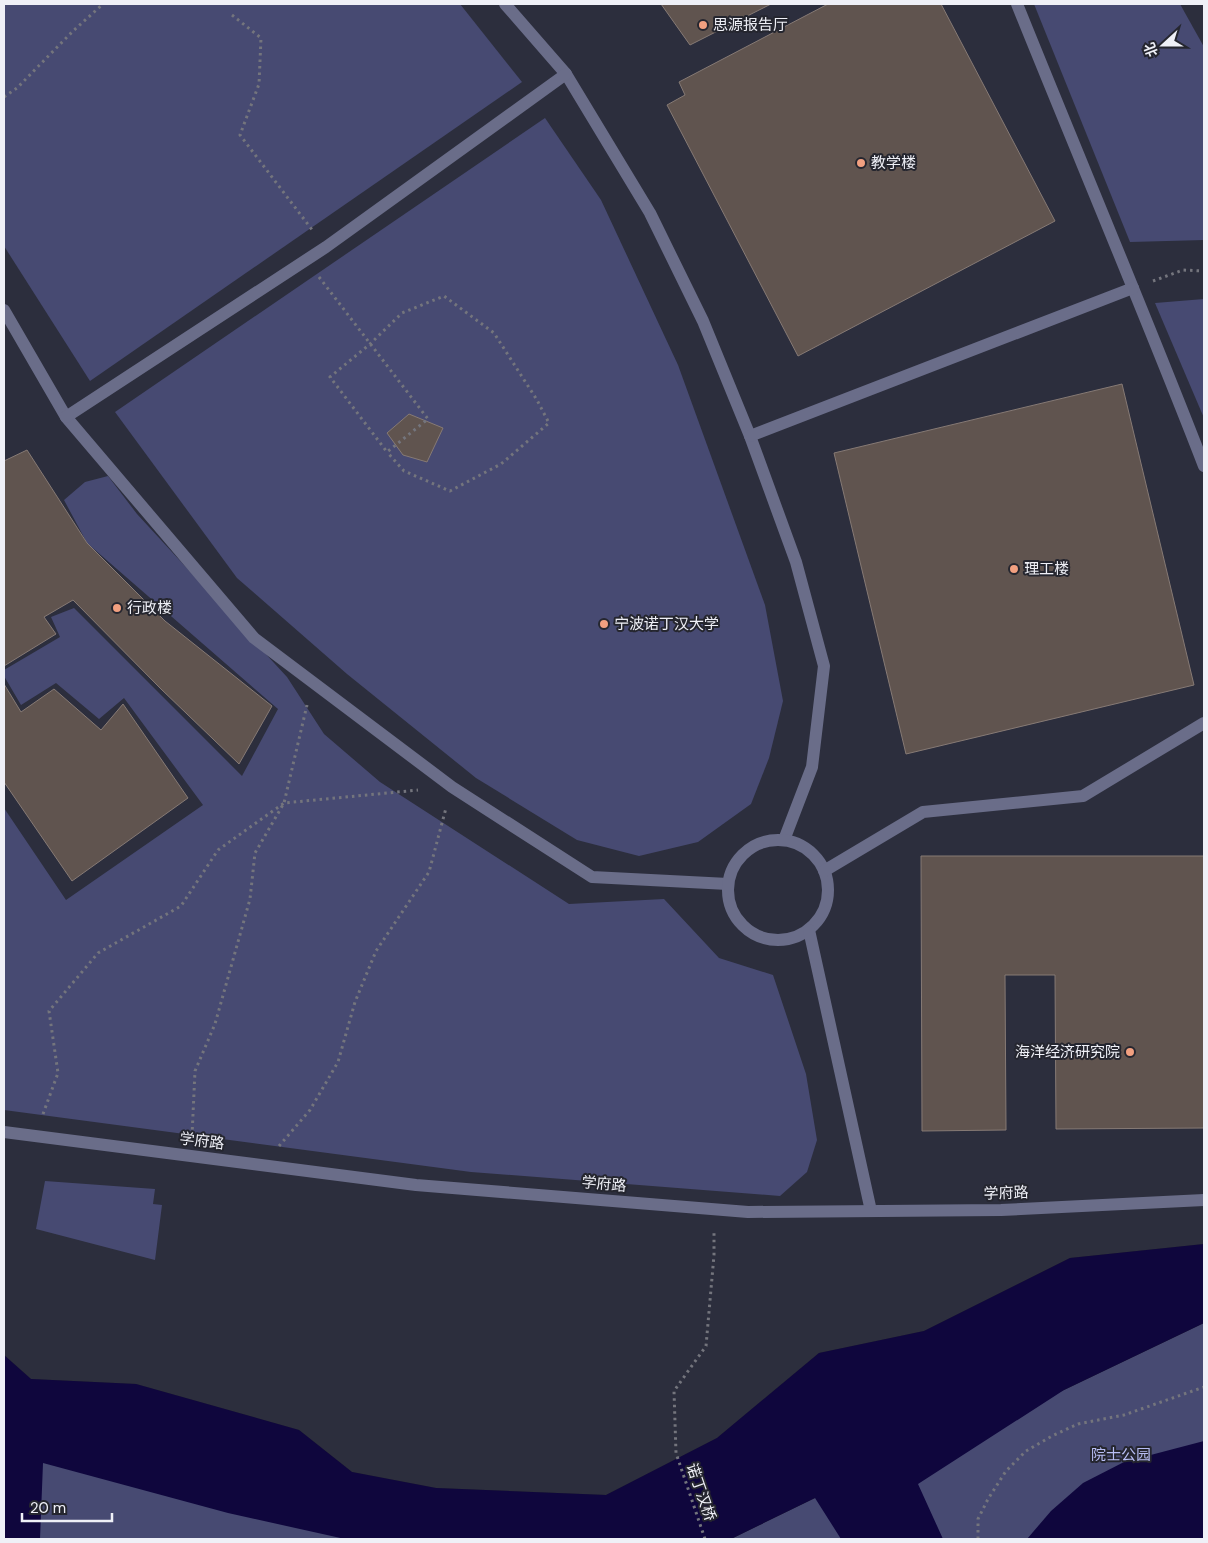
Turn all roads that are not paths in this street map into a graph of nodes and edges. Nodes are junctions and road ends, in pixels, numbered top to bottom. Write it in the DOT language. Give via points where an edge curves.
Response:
graph roads {
  1 [pos="505,4"];
  2 [pos="1017,4"];
  3 [pos="566,74"];
  4 [pos="1133,288"];
  5 [pos="4,310"];
  6 [pos="66,417"];
  7 [pos="750,436"];
  8 [pos="1204,466"];
  9 [pos="1204,723"];
  10 [pos="784,840"];
  11 [pos="824,871"];
  12 [pos="728,884"];
  13 [pos="808,930"];
  14 [pos="4,1132"];
  15 [pos="1204,1200"];
  16 [pos="871,1211"];
  1 -- 3 [label="street"];
  2 -- 4 [label="street"];
  3 -- 6 [label="street" via="326,248"];
  3 -- 7 [label="street" via="650,213 702,321"];
  4 -- 7 [label="street"];
  4 -- 8 [label="street"];
  5 -- 6 [label="street"];
  6 -- 12 [label="street" via="254,638 452,787 592,877"];
  7 -- 10 [label="street" via="796,562 824,666 812,767"];
  9 -- 11 [label="street" via="1083,796 923,812"];
  10 -- 11 [label="street" via="800,845 814,856"];
  10 -- 12 [label="street" via="764,842 747,850 734,865"];
  11 -- 13 [label="street" via="828,892 823,914"];
  12 -- 13 [label="street" via="730,907 743,927 764,938 787,940"];
  13 -- 16 [label="street"];
  14 -- 16 [label="street, 学府路" via="416,1185 748,1212"];
  15 -- 16 [label="street, 学府路" via="1001,1210"];
}
